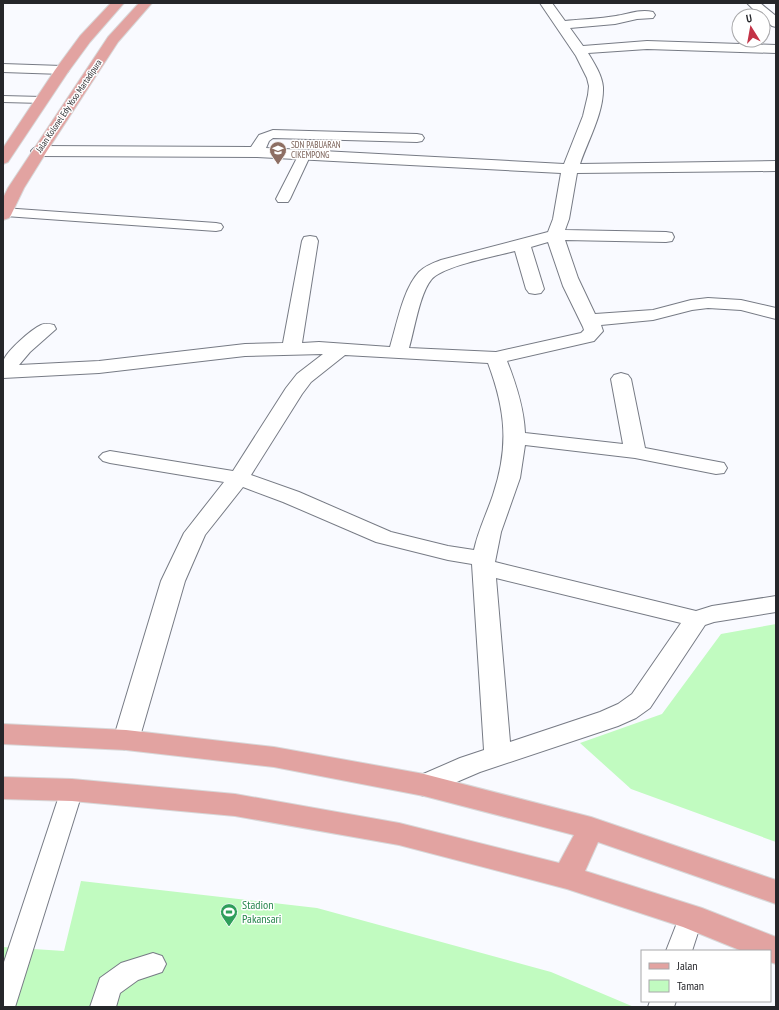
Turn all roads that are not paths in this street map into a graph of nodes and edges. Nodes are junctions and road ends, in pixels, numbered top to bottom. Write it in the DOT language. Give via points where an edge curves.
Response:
graph roads {
  1 [pos="118,3"];
  2 [pos="146,3"];
  3 [pos="546,3"];
  4 [pos="753,3"];
  5 [pos="649,15"];
  6 [pos="776,23"];
  7 [pos="560,24"];
  8 [pos="776,49"];
  9 [pos="579,50"];
  10 [pos="3,68"];
  11 [pos="62,70"];
  12 [pos="3,99"];
  13 [pos="42,100"];
  14 [pos="417,138"];
  15 [pos="39,151"];
  16 [pos="257,152"];
  17 [pos="305,154"];
  18 [pos="3,159"];
  19 [pos="776,166"];
  20 [pos="570,169"];
  21 [pos="10,188"];
  22 [pos="283,199"];
  23 [pos="5,209"];
  24 [pos="216,227"];
  25 [pos="555,235"];
  26 [pos="666,237"];
  27 [pos="310,241"];
  28 [pos="522,244"];
  29 [pos="534,289"];
  30 [pos="776,314"];
  31 [pos="590,320"];
  32 [pos="47,329"];
  33 [pos="292,348"];
  34 [pos="340,350"];
  35 [pos="398,353"];
  36 [pos="496,358"];
  37 [pos="5,372"];
  38 [pos="621,379"];
  39 [pos="515,438"];
  40 [pos="635,452"];
  41 [pos="110,457"];
  42 [pos="716,468"];
  43 [pos="239,478"];
  44 [pos="483,563"];
  45 [pos="776,604"];
  46 [pos="696,619"];
  47 [pos="3,734"];
  48 [pos="126,740"];
  49 [pos="498,756"];
  50 [pos="424,785"];
  51 [pos="3,788"];
  52 [pos="72,790"];
  53 [pos="591,828"];
  54 [pos="567,877"];
  55 [pos="776,892"];
  56 [pos="691,917"];
  57 [pos="679,950"];
  58 [pos="776,951"];
  59 [pos="153,964"];
  60 [pos="3,1004"];
  61 [pos="102,1007"];
  1 -- 11 [label="main road" via="85,39"];
  2 -- 15 [label="main road, Jalan Kolonel Edy Yoso Martadipura" via="113,40"];
  3 -- 7 [label="street"];
  4 -- 6 [label="street"];
  5 -- 7 [label="street"];
  7 -- 9 [label="street"];
  8 -- 9 [label="street" via="647,45"];
  9 -- 20 [label="street" via="596,85 595,102"];
  10 -- 11 [label="street"];
  11 -- 13 [label="main road"];
  12 -- 13 [label="lane"];
  13 -- 18 [label="main road"];
  14 -- 16 [label="street" via="273,134 263,138"];
  15 -- 16 [label="street"];
  15 -- 21 [label="main road, Jalan Kolonel Edy Yoso Martadipura"];
  16 -- 17 [label="street"];
  17 -- 20 [label="street"];
  17 -- 22 [label="lane"];
  19 -- 20 [label="street"];
  20 -- 25 [label="street" via="560,226"];
  21 -- 23 [label="main road, Jalan Kolonel Edy Yoso Martadipura"];
  23 -- 24 [label="lane"];
  25 -- 26 [label="street"];
  25 -- 28 [label="street"];
  25 -- 31 [label="street" via="562,261"];
  27 -- 33 [label="street"];
  28 -- 29 [label="street"];
  28 -- 35 [label="street" via="447,264 424,276 418,287"];
  30 -- 31 [label="street" via="741,305 708,303 653,315"];
  31 -- 36 [label="street" via="594,331 587,337"];
  32 -- 37 [label="street" via="20,351"];
  33 -- 34 [label="street"];
  33 -- 37 [label="street" via="219,352 99,367"];
  34 -- 35 [label="street"];
  34 -- 43 [label="street" via="304,378"];
  35 -- 36 [label="street"];
  36 -- 39 [label="street" via="513,410"];
  38 -- 40 [label="street"];
  39 -- 40 [label="street"];
  39 -- 44 [label="street" via="514,457 507,486 488,537"];
  40 -- 42 [label="street"];
  41 -- 43 [label="street"];
  43 -- 44 [label="street" via="384,537"];
  43 -- 48 [label="street" via="195,533 173,580"];
  44 -- 46 [label="street"];
  44 -- 49 [label="street"];
  45 -- 46 [label="street"];
  46 -- 49 [label="street" via="652,686 641,700 627,711"];
  47 -- 48 [label="main road"];
  48 -- 50 [label="main road" via="274,757"];
  49 -- 50 [label="street"];
  50 -- 53 [label="main road"];
  51 -- 52 [label="main road"];
  52 -- 54 [label="main road" via="235,805 391,832"];
  52 -- 60 [label="lane"];
  53 -- 54 [label="main road"];
  53 -- 55 [label="main road"];
  54 -- 56 [label="main road"];
  56 -- 57 [label="lane"];
  56 -- 58 [label="main road"];
  59 -- 61 [label="lane" via="130,971 109,986"];
}
